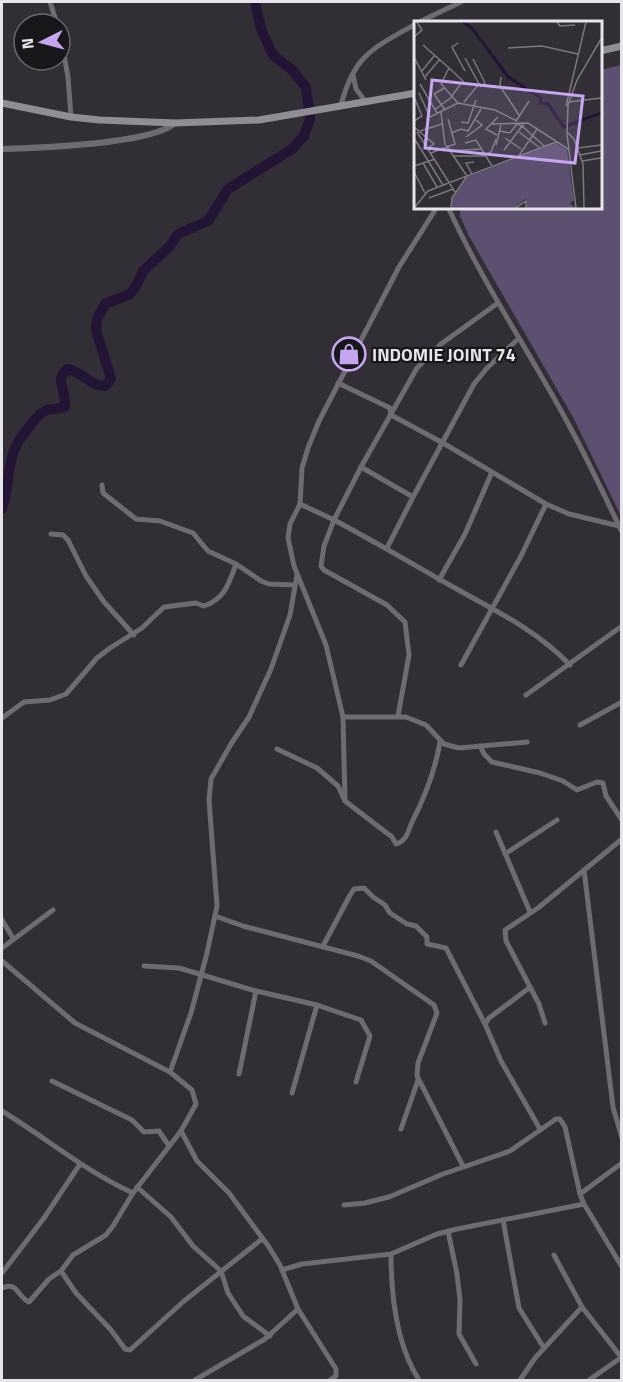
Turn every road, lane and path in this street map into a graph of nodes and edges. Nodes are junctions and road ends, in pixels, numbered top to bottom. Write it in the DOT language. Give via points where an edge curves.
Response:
graph roads {
  1 [pos="461,2"];
  2 [pos="421,21"];
  3 [pos="414,25"];
  4 [pos="621,46"];
  5 [pos="602,51"];
  6 [pos="67,72"];
  7 [pos="352,72"];
  8 [pos="414,93"];
  9 [pos="366,102"];
  10 [pos="2,103"];
  11 [pos="341,105"];
  12 [pos="71,117"];
  13 [pos="175,123"];
  14 [pos="2,149"];
  15 [pos="435,208"];
  16 [pos="448,208"];
  17 [pos="498,303"];
  18 [pos="518,339"];
  19 [pos="338,383"];
  20 [pos="391,415"];
  21 [pos="443,443"];
  22 [pos="361,467"];
  23 [pos="492,472"];
  24 [pos="102,485"];
  25 [pos="412,497"];
  26 [pos="300,504"];
  27 [pos="546,504"];
  28 [pos="334,520"];
  29 [pos="620,529"];
  30 [pos="51,534"];
  31 [pos="387,548"];
  32 [pos="236,564"];
  33 [pos="297,574"];
  34 [pos="439,580"];
  35 [pos="295,585"];
  36 [pos="491,607"];
  37 [pos="621,626"];
  38 [pos="134,635"];
  39 [pos="461,665"];
  40 [pos="570,665"];
  41 [pos="526,695"];
  42 [pos="621,702"];
  43 [pos="398,716"];
  44 [pos="343,717"];
  45 [pos="2,718"];
  46 [pos="580,725"];
  47 [pos="440,742"];
  48 [pos="527,742"];
  49 [pos="480,746"];
  50 [pos="277,749"];
  51 [pos="345,801"];
  52 [pos="557,820"];
  53 [pos="621,820"];
  54 [pos="496,832"];
  55 [pos="621,839"];
  56 [pos="505,854"];
  57 [pos="584,870"];
  58 [pos="53,910"];
  59 [pos="530,912"];
  60 [pos="215,916"];
  61 [pos="2,920"];
  62 [pos="13,938"];
  63 [pos="323,946"];
  64 [pos="2,948"];
  65 [pos="2,961"];
  66 [pos="144,966"];
  67 [pos="202,974"];
  68 [pos="529,988"];
  69 [pos="256,991"];
  70 [pos="317,1005"];
  71 [pos="545,1023"];
  72 [pos="485,1024"];
  73 [pos="170,1072"];
  74 [pos="239,1074"];
  75 [pos="418,1080"];
  76 [pos="52,1081"];
  77 [pos="356,1082"];
  78 [pos="292,1093"];
  79 [pos="2,1111"];
  80 [pos="401,1129"];
  81 [pos="540,1129"];
  82 [pos="181,1131"];
  83 [pos="621,1138"];
  84 [pos="169,1146"];
  85 [pos="621,1163"];
  86 [pos="80,1164"];
  87 [pos="463,1166"];
  88 [pos="137,1187"];
  89 [pos="133,1193"];
  90 [pos="580,1194"];
  91 [pos="584,1204"];
  92 [pos="344,1205"];
  93 [pos="503,1220"];
  94 [pos="448,1231"];
  95 [pos="262,1239"];
  96 [pos="392,1254"];
  97 [pos="554,1255"];
  98 [pos="621,1267"];
  99 [pos="282,1270"];
  100 [pos="61,1271"];
  101 [pos="221,1271"];
  102 [pos="2,1273"];
  103 [pos="2,1288"];
  104 [pos="582,1307"];
  105 [pos="298,1309"];
  106 [pos="270,1336"];
  107 [pos="544,1348"];
  108 [pos="621,1357"];
  109 [pos="476,1364"];
  110 [pos="195,1380"];
  111 [pos="330,1380"];
  112 [pos="419,1380"];
  113 [pos="520,1380"];
  114 [pos="589,1380"];
  1 -- 2 [label="street"];
  3 -- 7 [label="street" via="367,54"];
  4 -- 5 [label="main road"];
  6 -- 12 [label="street"];
  7 -- 9 [label="street" via="356,89"];
  7 -- 11 [label="street"];
  8 -- 9 [label="main road"];
  9 -- 11 [label="main road"];
  10 -- 12 [label="main road"];
  11 -- 13 [label="main road" via="259,120"];
  12 -- 13 [label="main road"];
  13 -- 14 [label="street" via="156,134 88,144"];
  15 -- 19 [label="street" via="399,267"];
  16 -- 17 [label="street"];
  17 -- 18 [label="street"];
  17 -- 20 [label="street" via="441,344 417,368"];
  18 -- 21 [label="street" via="474,384"];
  18 -- 29 [label="street" via="570,428"];
  19 -- 20 [label="street" via="390,408"];
  19 -- 26 [label="street" via="308,448 302,468"];
  20 -- 21 [label="street"];
  20 -- 22 [label="street"];
  21 -- 23 [label="street"];
  21 -- 25 [label="street"];
  22 -- 25 [label="street"];
  22 -- 28 [label="street"];
  23 -- 27 [label="street"];
  23 -- 34 [label="street" via="465,534"];
  24 -- 32 [label="street" via="103,493 136,519 160,521 193,533 208,551"];
  25 -- 31 [label="street"];
  26 -- 28 [label="street"];
  26 -- 33 [label="street" via="288,538"];
  27 -- 29 [label="street"];
  27 -- 36 [label="street"];
  28 -- 31 [label="street"];
  28 -- 43 [label="street" via="321,566 387,605 405,622 409,655"];
  30 -- 38 [label="street" via="63,535 68,540 104,602"];
  31 -- 34 [label="street"];
  32 -- 35 [label="street" via="266,583"];
  32 -- 38 [label="street" via="228,586 217,600 204,606 196,603 164,608"];
  33 -- 35 [label="street"];
  33 -- 44 [label="street" via="326,645"];
  34 -- 36 [label="street"];
  35 -- 60 [label="street" via="290,615 259,698 209,786"];
  36 -- 39 [label="street"];
  36 -- 40 [label="street" via="548,643"];
  37 -- 40 [label="street"];
  38 -- 45 [label="street" via="97,658 66,694 24,702"];
  40 -- 41 [label="street"];
  42 -- 46 [label="street"];
  43 -- 44 [label="street"];
  43 -- 47 [label="street" via="426,724"];
  44 -- 51 [label="street"];
  47 -- 49 [label="street" via="459,747"];
  47 -- 51 [label="street" via="425,799 401,843 396,844"];
  48 -- 49 [label="street"];
  49 -- 53 [label="street" via="492,762 540,773 577,790 603,783"];
  50 -- 51 [label="street" via="317,768 338,786"];
  52 -- 56 [label="street"];
  54 -- 56 [label="street"];
  55 -- 57 [label="street"];
  56 -- 59 [label="street"];
  57 -- 59 [label="street"];
  57 -- 83 [label="street" via="613,1107"];
  58 -- 62 [label="street"];
  59 -- 68 [label="street" via="507,927 504,934"];
  60 -- 63 [label="street"];
  60 -- 67 [label="street"];
  61 -- 62 [label="street"];
  62 -- 64 [label="street"];
  63 -- 72 [label="street" via="349,897 356,888 364,888 390,913 416,926 427,937 427,944 446,948"];
  63 -- 75 [label="street" via="371,961 436,1008 418,1063"];
  65 -- 73 [label="street" via="75,1023"];
  66 -- 67 [label="street"];
  67 -- 69 [label="street"];
  67 -- 73 [label="street"];
  68 -- 71 [label="street"];
  68 -- 72 [label="street"];
  69 -- 70 [label="street"];
  69 -- 74 [label="street"];
  70 -- 77 [label="street" via="361,1020 369,1032"];
  70 -- 78 [label="street"];
  72 -- 81 [label="street"];
  73 -- 82 [label="street" via="196,1098 194,1110"];
  75 -- 80 [label="street"];
  75 -- 87 [label="street"];
  76 -- 84 [label="street" via="132,1120 144,1132 159,1131"];
  79 -- 86 [label="street"];
  81 -- 87 [label="street" via="510,1151"];
  81 -- 90 [label="street" via="556,1119 563,1122"];
  82 -- 84 [label="street"];
  82 -- 95 [label="street" via="197,1161 229,1193"];
  84 -- 88 [label="street"];
  85 -- 90 [label="street"];
  86 -- 89 [label="street"];
  86 -- 102 [label="street"];
  87 -- 92 [label="street" via="389,1197"];
  88 -- 89 [label="street"];
  88 -- 101 [label="street"];
  89 -- 100 [label="street" via="106,1234 73,1255"];
  90 -- 91 [label="street"];
  91 -- 93 [label="street"];
  91 -- 98 [label="street"];
  93 -- 94 [label="street"];
  93 -- 107 [label="street" via="519,1308"];
  94 -- 96 [label="street"];
  94 -- 109 [label="street" via="460,1300 459,1334"];
  95 -- 99 [label="street"];
  95 -- 101 [label="street"];
  96 -- 99 [label="street" via="302,1264"];
  96 -- 112 [label="street" via="399,1333"];
  97 -- 104 [label="street"];
  99 -- 105 [label="street"];
  100 -- 101 [label="street" via="127,1350 133,1349"];
  100 -- 103 [label="street" via="44,1283 29,1302 13,1287"];
  101 -- 106 [label="street" via="228,1293 243,1316"];
  104 -- 107 [label="street"];
  104 -- 108 [label="street"];
  105 -- 106 [label="street"];
  105 -- 111 [label="street" via="336,1369 336,1376"];
  106 -- 110 [label="street"];
  107 -- 113 [label="street"];
  108 -- 114 [label="street"];
}
